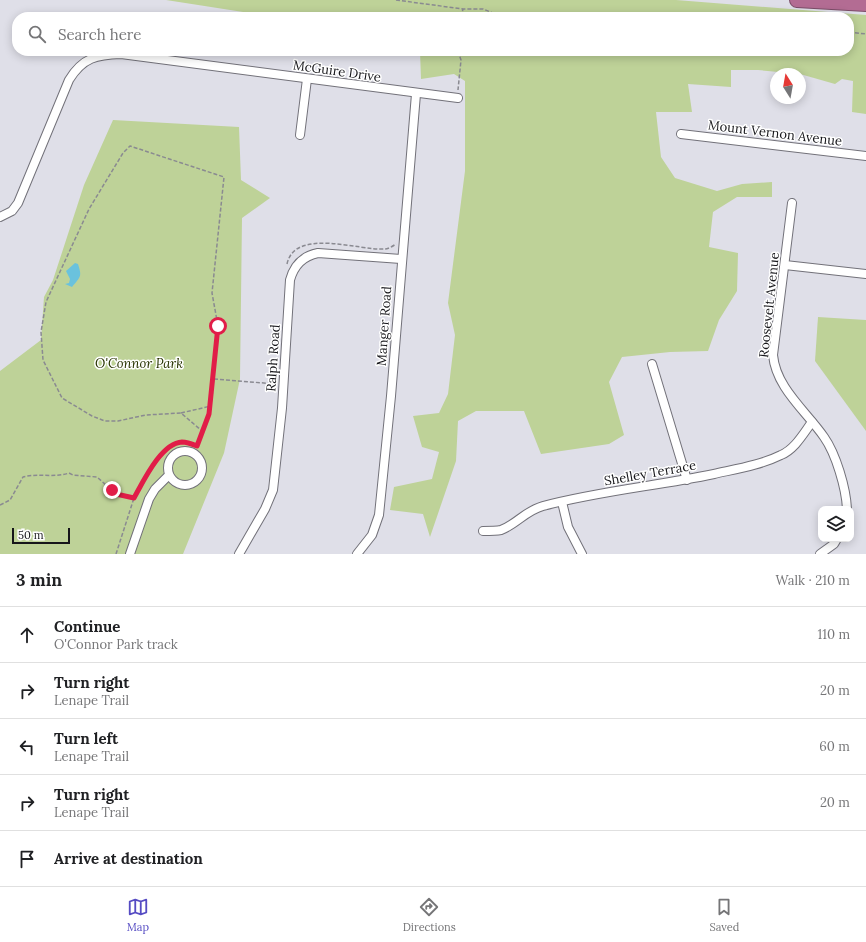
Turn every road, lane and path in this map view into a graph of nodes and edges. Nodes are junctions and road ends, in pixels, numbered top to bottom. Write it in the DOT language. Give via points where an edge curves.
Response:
graph roads {
  1 [pos="396,0"];
  2 [pos="797,0"];
  3 [pos="866,4"];
  4 [pos="463,9"];
  5 [pos="463,12"];
  6 [pos="490,12"];
  7 [pos="854,32"];
  8 [pos="866,34"];
  9 [pos="98,56"];
  10 [pos="137,56"];
  11 [pos="460,56"];
  12 [pos="307,79"];
  13 [pos="416,94"];
  14 [pos="458,98"];
  15 [pos="681,134"];
  16 [pos="300,135"];
  17 [pos="866,156"];
  18 [pos="792,203"];
  19 [pos="0,217"];
  20 [pos="401,259"];
  21 [pos="785,264"];
  22 [pos="866,274"];
  23 [pos="652,364"];
  24 [pos="210,406"];
  25 [pos="181,413"];
  26 [pos="812,422"];
  27 [pos="202,431"];
  28 [pos="195,449"];
  29 [pos="170,475"];
  30 [pos="686,480"];
  31 [pos="134,498"];
  32 [pos="562,502"];
  33 [pos="0,504"];
  34 [pos="847,506"];
  35 [pos="483,531"];
  36 [pos="835,542"];
  37 [pos="116,554"];
  38 [pos="130,554"];
  39 [pos="239,554"];
  40 [pos="357,554"];
  41 [pos="582,554"];
  42 [pos="820,554"];
  1 -- 4 [label="path"];
  2 -- 3 [label="highway"];
  4 -- 5 [label="path"];
  4 -- 6 [label="path" via="483,9"];
  7 -- 8 [label="path"];
  9 -- 19 [label="street, McGuire Drive" via="92,57 74,71 18,203 12,211"];
  10 -- 12 [label="street, McGuire Drive"];
  11 -- 14 [label="path"];
  12 -- 13 [label="street, McGuire Drive"];
  12 -- 16 [label="street"];
  13 -- 14 [label="street, McGuire Drive"];
  13 -- 20 [label="street, Manger Road"];
  15 -- 17 [label="street, Mount Vernon Avenue"];
  18 -- 21 [label="street, Roosevelt Avenue"];
  20 -- 39 [label="street, Ralph Road" via="318,253 305,258 295,267 290,280 282,408 273,490"];
  20 -- 40 [label="street, Manger Road" via="392,396 379,515 372,535"];
  21 -- 22 [label="street"];
  21 -- 26 [label="street, Roosevelt Avenue" via="773,355 775,370 782,384"];
  23 -- 30 [label="street"];
  24 -- 25 [label="path"];
  24 -- 25 [label="path" via="218,326 212,293 224,177 130,146 123,153 89,209 46,302 41,332 43,360 62,398 105,421 118,422 146,415"];
  24 -- 27 [label="path"];
  25 -- 27 [label="path"];
  26 -- 30 [label="street, Shelley Terrace" via="792,448 781,455 748,467"];
  26 -- 34 [label="street, Roosevelt Avenue" via="834,456"];
  27 -- 28 [label="path"];
  28 -- 29 [label="street" via="173,455 168,464"];
  28 -- 29 [label="street" via="202,464 201,474 195,482 180,484"];
  28 -- 31 [label="path" via="188,443 177,443 160,455"];
  29 -- 38 [label="street" via="155,489 149,499"];
  30 -- 32 [label="street, Shelley Terrace"];
  31 -- 33 [label="path" via="116,494 97,477 69,473 24,477 10,500"];
  31 -- 37 [label="path"];
  32 -- 35 [label="street, Shelley Terrace" via="530,510 500,530"];
  32 -- 41 [label="street" via="568,527"];
  36 -- 42 [label="street"];
}
